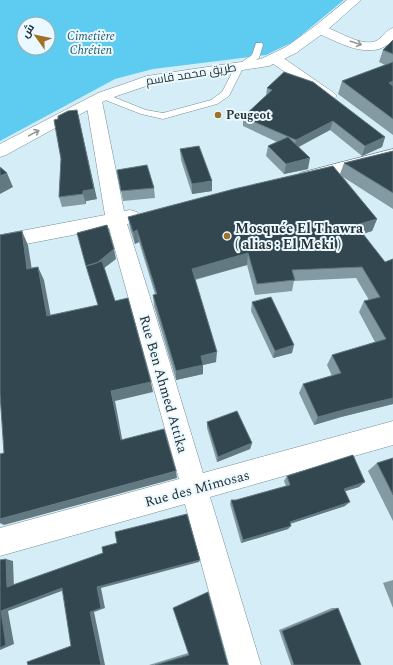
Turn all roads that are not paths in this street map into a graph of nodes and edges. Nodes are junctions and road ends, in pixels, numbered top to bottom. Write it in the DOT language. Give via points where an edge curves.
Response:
graph roads {
  1 [pos="355,0"];
  2 [pos="320,29"];
  3 [pos="393,32"];
  4 [pos="260,45"];
  5 [pos="274,58"];
  6 [pos="239,67"];
  7 [pos="98,99"];
  8 [pos="344,107"];
  9 [pos="391,147"];
  10 [pos="0,151"];
  11 [pos="289,182"];
  12 [pos="146,214"];
  13 [pos="116,220"];
  14 [pos="0,242"];
  15 [pos="393,433"];
  16 [pos="194,489"];
  17 [pos="0,542"];
  18 [pos="245,665"];
  1 -- 2 [label="street, طريق محمد قاسم"];
  2 -- 3 [label="street, one-way" via="358,45 373,47 382,43"];
  2 -- 5 [label="street, طريق محمد قاسم" via="291,50"];
  4 -- 6 [label="lane" via="256,56"];
  5 -- 6 [label="street, طريق محمد قاسم" via="264,63"];
  5 -- 8 [label="street"];
  6 -- 7 [label="street, طريق محمد قاسم" via="152,79"];
  6 -- 7 [label="lane" via="226,94 214,102 163,116"];
  10 -- 7 [label="street, طريق محمد قاسم, one-way"];
  7 -- 13 [label="street, Rue Ben Ahmed Attika"];
  9 -- 11 [label="street"];
  12 -- 13 [label="street"];
  13 -- 14 [label="street"];
  13 -- 16 [label="street, Rue Ben Ahmed Attika"];
  15 -- 16 [label="street, Rue des Mimosas"];
  16 -- 17 [label="street, Rue des Mimosas"];
  16 -- 18 [label="street, Rue Ben Ahmed Attika"];
}
